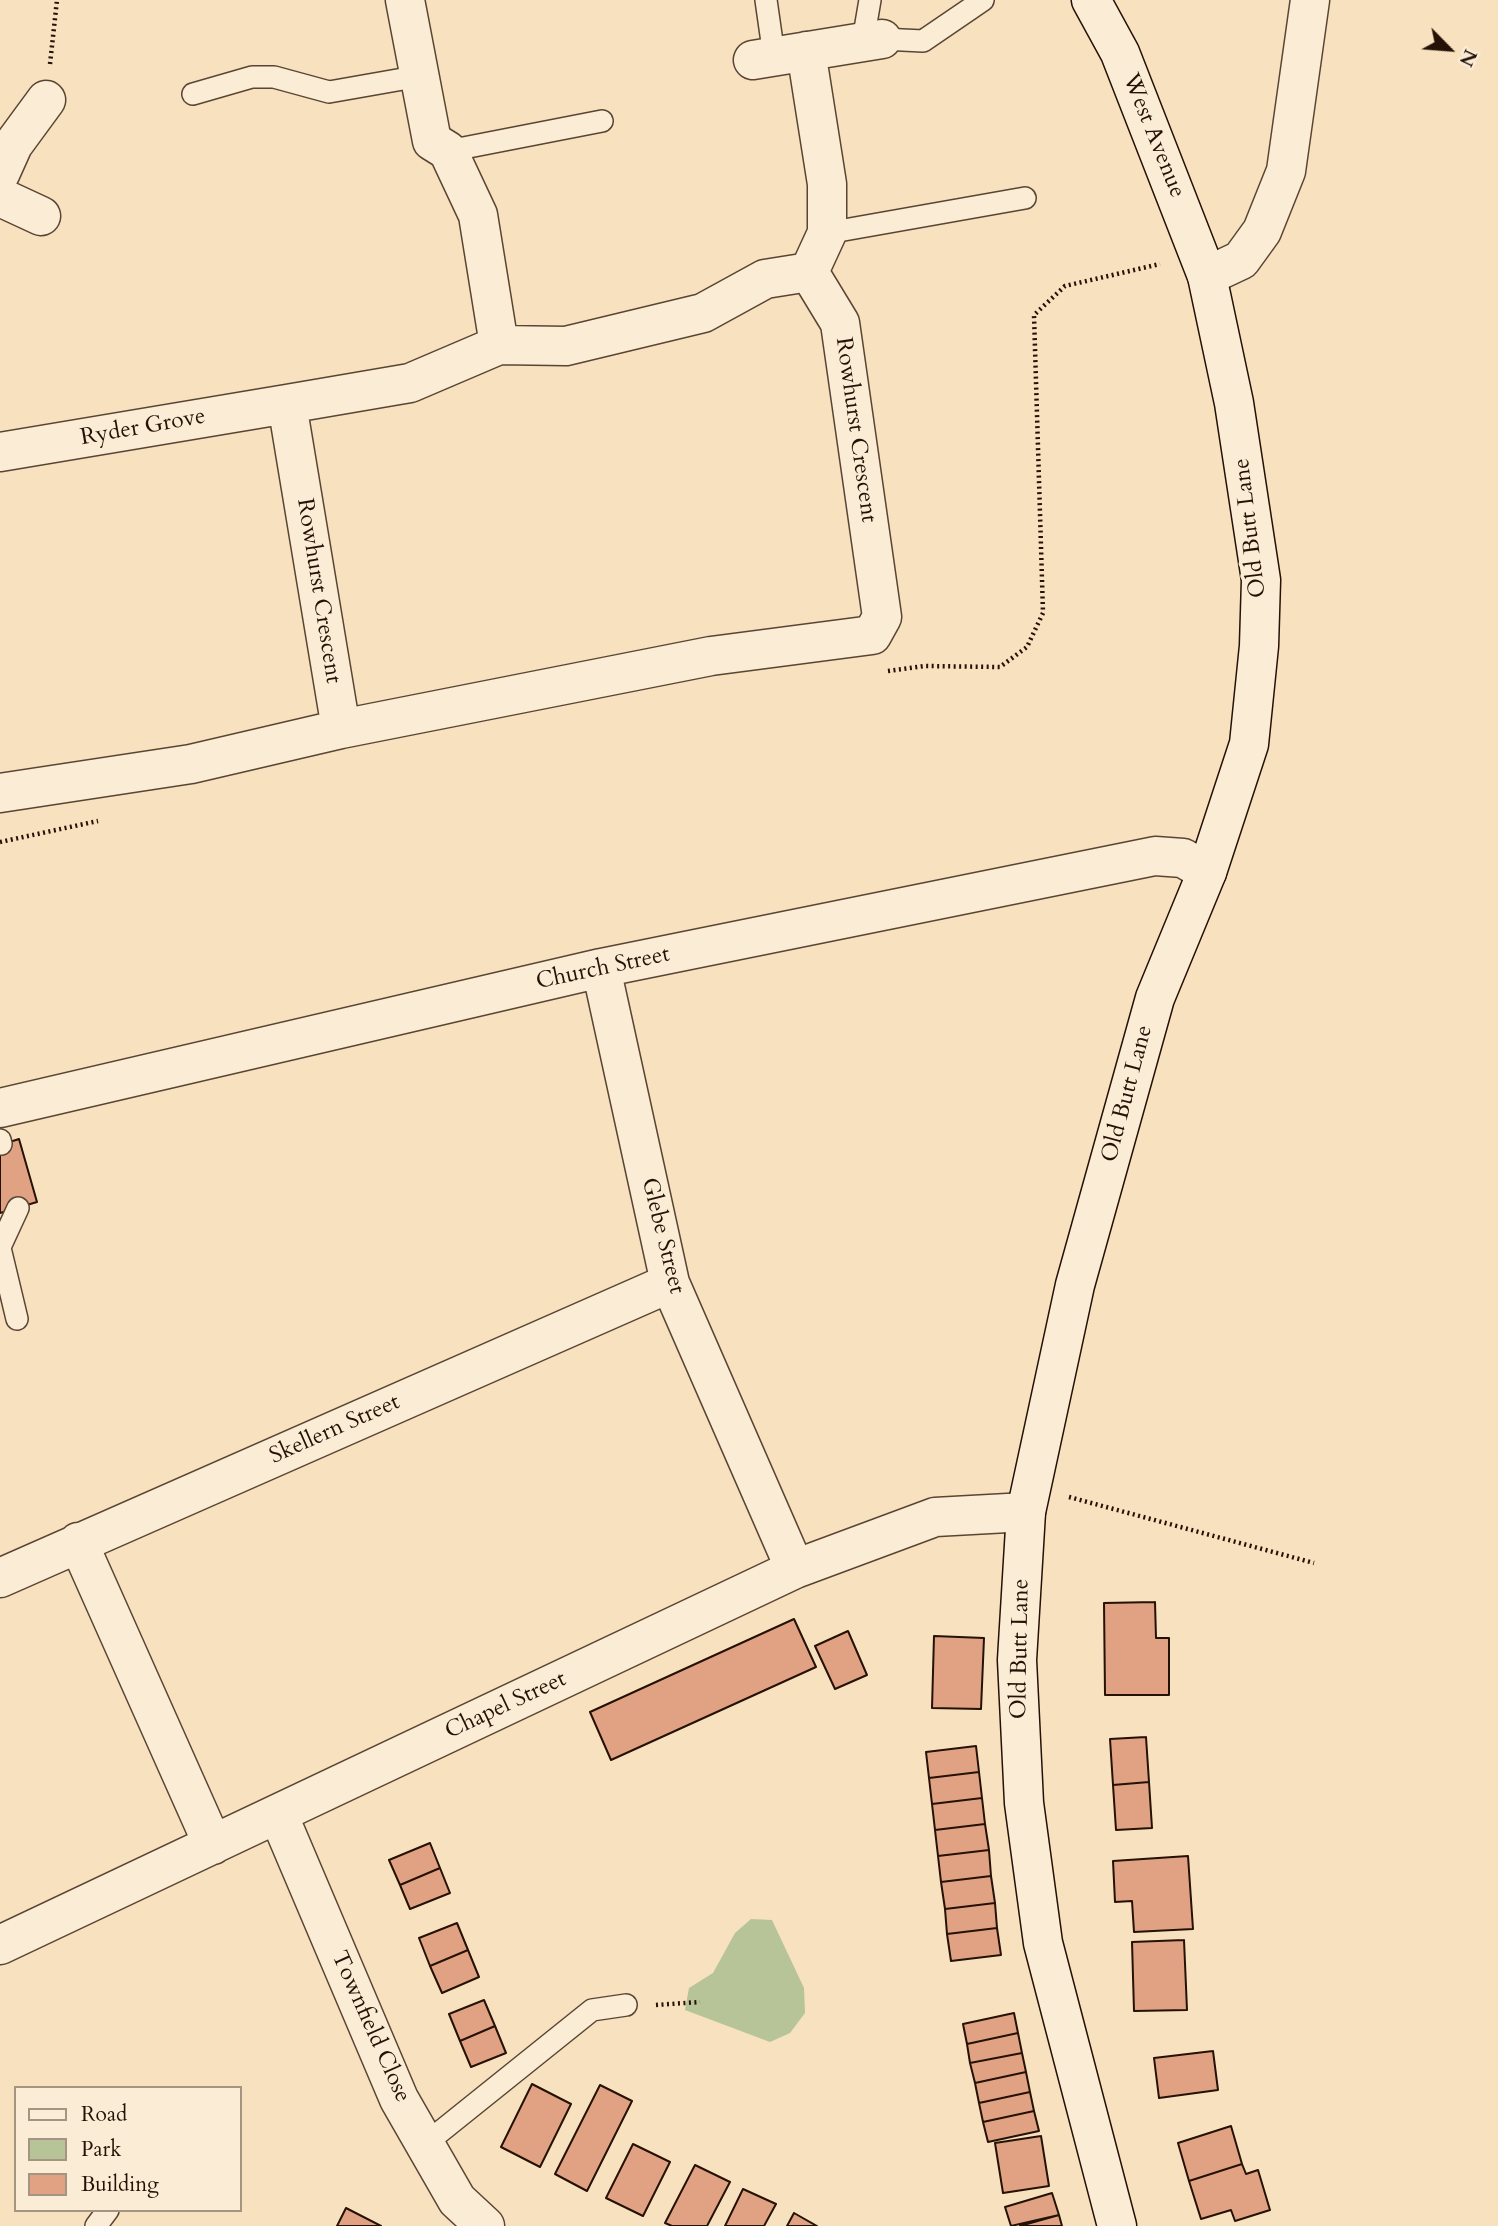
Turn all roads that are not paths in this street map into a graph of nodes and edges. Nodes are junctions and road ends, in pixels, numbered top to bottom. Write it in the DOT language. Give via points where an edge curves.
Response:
graph roads {
  1 [pos="405,0"];
  2 [pos="765,0"];
  3 [pos="870,0"];
  4 [pos="983,0"];
  5 [pos="1091,0"];
  6 [pos="1310,0"];
  7 [pos="872,40"];
  8 [pos="777,56"];
  9 [pos="419,76"];
  10 [pos="193,93"];
  11 [pos="46,100"];
  12 [pos="602,121"];
  13 [pos="448,151"];
  14 [pos="0,174"];
  15 [pos="0,197"];
  16 [pos="1025,198"];
  17 [pos="41,216"];
  18 [pos="827,233"];
  19 [pos="809,272"];
  20 [pos="1207,276"];
  21 [pos="499,345"];
  22 [pos="287,404"];
  23 [pos="0,452"];
  24 [pos="341,729"];
  25 [pos="0,793"];
  26 [pos="1207,872"];
  27 [pos="601,968"];
  28 [pos="0,1131"];
  29 [pos="18,1208"];
  30 [pos="0,1247"];
  31 [pos="670,1283"];
  32 [pos="17,1318"];
  33 [pos="1029,1499"];
  34 [pos="78,1542"];
  35 [pos="795,1569"];
  36 [pos="0,1578"];
  37 [pos="278,1814"];
  38 [pos="213,1845"];
  39 [pos="0,1945"];
  40 [pos="626,2005"];
  41 [pos="425,2144"];
  42 [pos="485,2226"];
  43 [pos="1117,2226"];
  1 -- 9 [label="street"];
  2 -- 8 [label="lane"];
  3 -- 7 [label="lane"];
  4 -- 7 [label="lane" via="923,41"];
  5 -- 20 [label="street, West Avenue" via="1120,53"];
  6 -- 20 [label="street" via="1286,171 1262,231 1241,260"];
  7 -- 8 [label="street"];
  8 -- 18 [label="street" via="827,184"];
  9 -- 10 [label="lane" via="329,92 274,77 252,77"];
  9 -- 13 [label="street" via="432,141"];
  11 -- 14 [label="street" via="13,145"];
  12 -- 13 [label="lane"];
  13 -- 21 [label="street" via="478,215"];
  15 -- 17 [label="street"];
  16 -- 18 [label="lane"];
  18 -- 19 [label="street"];
  19 -- 21 [label="street" via="765,279 703,313 566,346"];
  19 -- 24 [label="street, Rowhurst Crescent" via="840,323 882,617 872,635 711,656"];
  20 -- 26 [label="street, Old Butt Lane" via="1236,416 1261,580 1249,744"];
  21 -- 22 [label="street" via="410,383"];
  22 -- 23 [label="street, Ryder Grove"];
  22 -- 24 [label="street, Rowhurst Crescent"];
  24 -- 25 [label="street, Rowhurst Crescent" via="191,764"];
  26 -- 27 [label="street, Church Street" via="1183,858 1156,856"];
  26 -- 33 [label="street, Old Butt Lane" via="1155,998 1075,1285"];
  27 -- 28 [label="street, Church Street"];
  27 -- 31 [label="street, Glebe Street"];
  29 -- 30 [label="lane"];
  30 -- 32 [label="lane"];
  31 -- 34 [label="street, Skellern Street"];
  31 -- 35 [label="street, Glebe Street"];
  33 -- 35 [label="street, Chapel Street" via="935,1517"];
  33 -- 43 [label="street, Old Butt Lane" via="1017,1660 1024,1803 1044,1943"];
  34 -- 36 [label="street, Skellern Street"];
  34 -- 38 [label="street"];
  35 -- 37 [label="street, Chapel Street"];
  37 -- 38 [label="street, Chapel Street"];
  37 -- 41 [label="street, Townfield Close" via="399,2099"];
  38 -- 39 [label="street, Chapel Street"];
  40 -- 41 [label="lane" via="592,2010"];
  41 -- 42 [label="street, Townfield Close" via="457,2200"];
}
